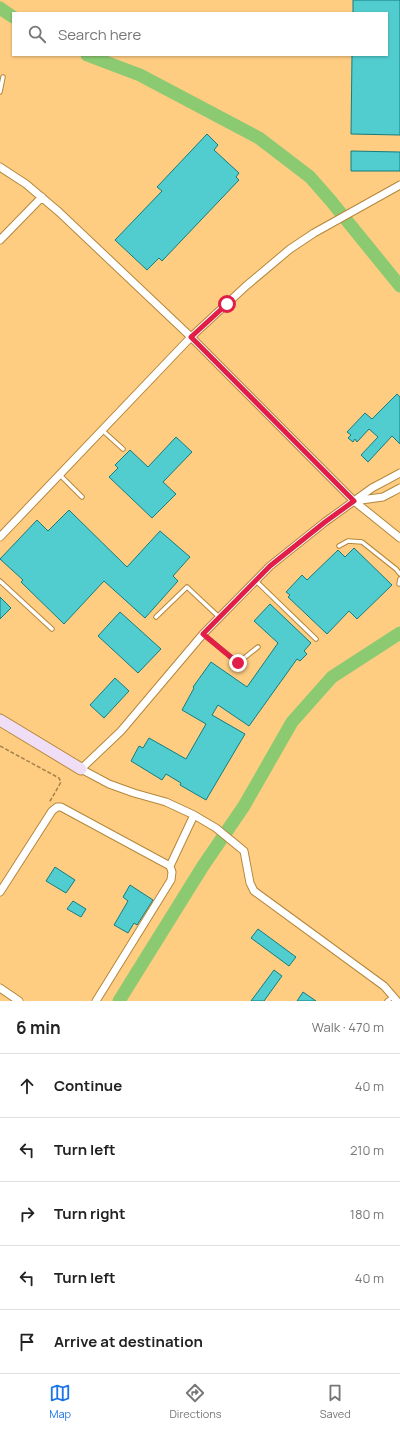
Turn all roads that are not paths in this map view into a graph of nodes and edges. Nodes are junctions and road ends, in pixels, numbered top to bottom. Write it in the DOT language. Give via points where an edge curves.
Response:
graph roads {
  1 [pos="3,77"];
  2 [pos="0,92"];
  3 [pos="0,167"];
  4 [pos="400,185"];
  5 [pos="42,197"];
  6 [pos="0,240"];
  7 [pos="191,337"];
  8 [pos="102,430"];
  9 [pos="123,449"];
  10 [pos="400,473"];
  11 [pos="60,474"];
  12 [pos="400,488"];
  13 [pos="82,497"];
  14 [pos="354,501"];
  15 [pos="0,537"];
  16 [pos="400,538"];
  17 [pos="339,546"];
  18 [pos="400,565"];
  19 [pos="396,568"];
  20 [pos="400,574"];
  21 [pos="256,580"];
  22 [pos="0,581"];
  23 [pos="156,617"];
  24 [pos="219,617"];
  25 [pos="52,629"];
  26 [pos="203,634"];
  27 [pos="316,639"];
  28 [pos="258,647"];
  29 [pos="0,720"];
  30 [pos="81,769"];
  31 [pos="194,815"];
  32 [pos="170,866"];
  33 [pos="0,892"];
  34 [pos="0,988"];
  35 [pos="392,1000"];
  36 [pos="19,1001"];
  37 [pos="96,1001"];
  1 -- 2 [label="lane"];
  3 -- 5 [label="street"];
  4 -- 7 [label="street" via="308,237 267,267"];
  5 -- 6 [label="street"];
  5 -- 7 [label="street"];
  7 -- 8 [label="street"];
  7 -- 14 [label="street"];
  8 -- 9 [label="lane"];
  8 -- 11 [label="street"];
  10 -- 14 [label="street"];
  11 -- 13 [label="lane"];
  11 -- 15 [label="street"];
  12 -- 14 [label="street" via="383,497"];
  14 -- 16 [label="street"];
  14 -- 21 [label="street" via="270,566"];
  17 -- 19 [label="lane" via="348,541 362,542"];
  18 -- 19 [label="lane"];
  19 -- 20 [label="lane"];
  21 -- 24 [label="street"];
  21 -- 27 [label="lane"];
  22 -- 25 [label="lane"];
  23 -- 24 [label="lane" via="187,587"];
  24 -- 26 [label="street"];
  26 -- 28 [label="lane" via="238,663"];
  26 -- 30 [label="street" via="121,731"];
  29 -- 30 [label="street"];
  30 -- 31 [label="street" via="109,784 166,802"];
  31 -- 32 [label="street"];
  31 -- 35 [label="street" via="216,828 244,851 254,891 384,986"];
  32 -- 33 [label="street" via="62,807 57,807"];
  32 -- 37 [label="street" via="171,880"];
  34 -- 36 [label="street"];
}
